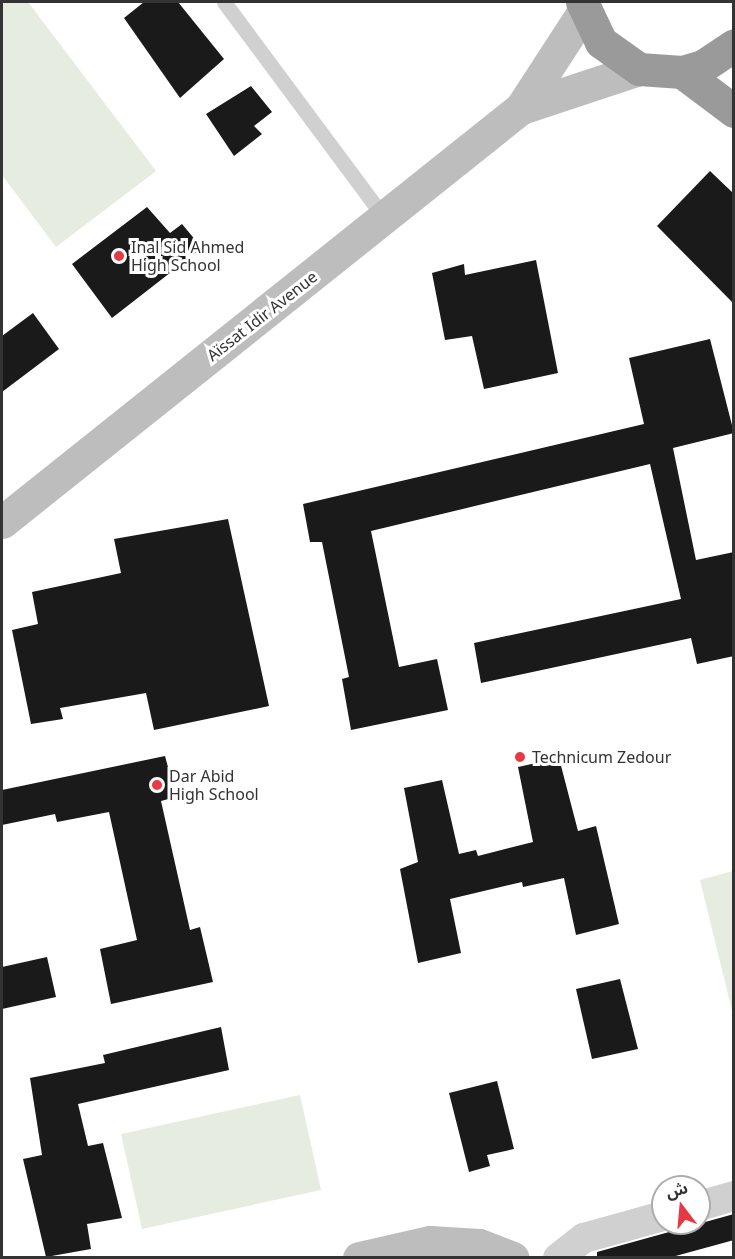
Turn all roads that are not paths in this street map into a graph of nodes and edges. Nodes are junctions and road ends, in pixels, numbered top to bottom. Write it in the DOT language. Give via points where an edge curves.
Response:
graph roads {
  1 [pos="224,2"];
  2 [pos="583,6"];
  3 [pos="734,45"];
  4 [pos="639,69"];
  5 [pos="682,72"];
  6 [pos="521,108"];
  7 [pos="734,111"];
  8 [pos="385,219"];
  9 [pos="2,522"];
  10 [pos="734,1196"];
  11 [pos="711,1203"];
  12 [pos="651,1219"];
  13 [pos="359,1257"];
  14 [pos="513,1257"];
  15 [pos="558,1257"];
  1 -- 8 [label="lane"];
  2 -- 4 [label="highway" via="601,42"];
  2 -- 6 [label="main road"];
  3 -- 5 [label="highway" via="703,66"];
  4 -- 5 [label="highway"];
  4 -- 6 [label="main road"];
  5 -- 7 [label="highway"];
  6 -- 8 [label="main road, Aïssat Idir Avenue"];
  8 -- 9 [label="main road, Aïssat Idir Avenue"];
  10 -- 11 [label="street"];
  12 -- 15 [label="street" via="584,1238"];
  13 -- 14 [label="main road" via="430,1242 479,1245"];
}
